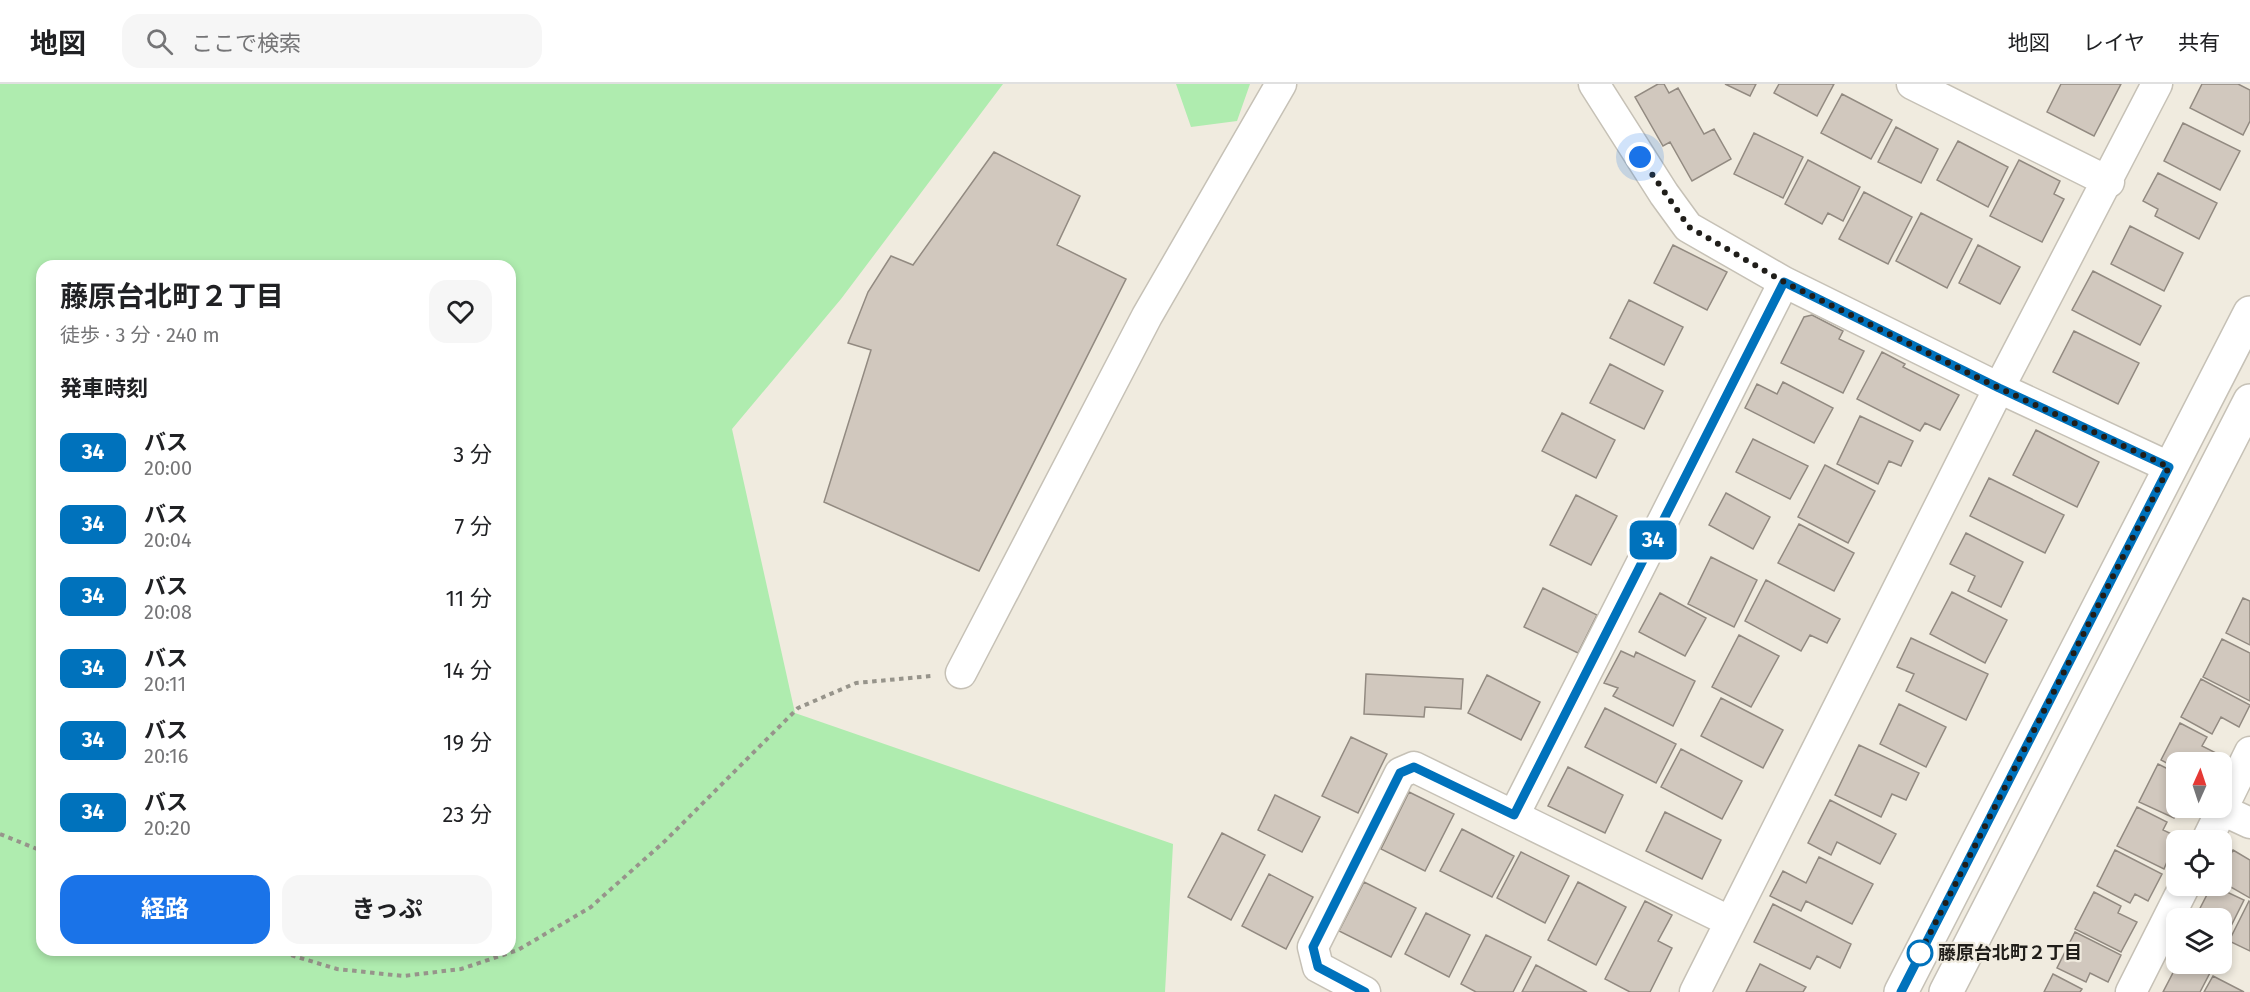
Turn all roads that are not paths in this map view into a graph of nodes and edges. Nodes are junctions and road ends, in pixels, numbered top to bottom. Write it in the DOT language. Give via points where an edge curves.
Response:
graph roads {
  1 [pos="1281,84"];
  2 [pos="1594,84"];
  3 [pos="1912,84"];
  4 [pos="2157,84"];
  5 [pos="2109,182"];
  6 [pos="1784,282"];
  7 [pos="2250,313"];
  8 [pos="1999,388"];
  9 [pos="2250,401"];
  10 [pos="2169,467"];
  11 [pos="961,673"];
  12 [pos="2250,752"];
  13 [pos="2232,789"];
  14 [pos="1514,815"];
  15 [pos="2232,815"];
  16 [pos="2250,823"];
  17 [pos="2179,896"];
  18 [pos="1729,921"];
  19 [pos="1365,992"];
  20 [pos="1695,992"];
  21 [pos="1901,992"];
  22 [pos="1946,992"];
  23 [pos="2131,992"];
  1 -- 11 [label="street" via="1147,316"];
  2 -- 6 [label="street" via="1689,227"];
  3 -- 5 [label="street"];
  4 -- 5 [label="street"];
  5 -- 8 [label="street"];
  6 -- 8 [label="street"];
  6 -- 14 [label="street"];
  7 -- 10 [label="street"];
  8 -- 10 [label="street"];
  8 -- 18 [label="street"];
  9 -- 22 [label="street"];
  10 -- 21 [label="street"];
  12 -- 13 [label="street"];
  14 -- 18 [label="street"];
  14 -- 19 [label="street" via="1414,767 1400,773 1313,947 1318,967"];
  15 -- 16 [label="street"];
  17 -- 23 [label="street"];
  18 -- 20 [label="street"];
}
